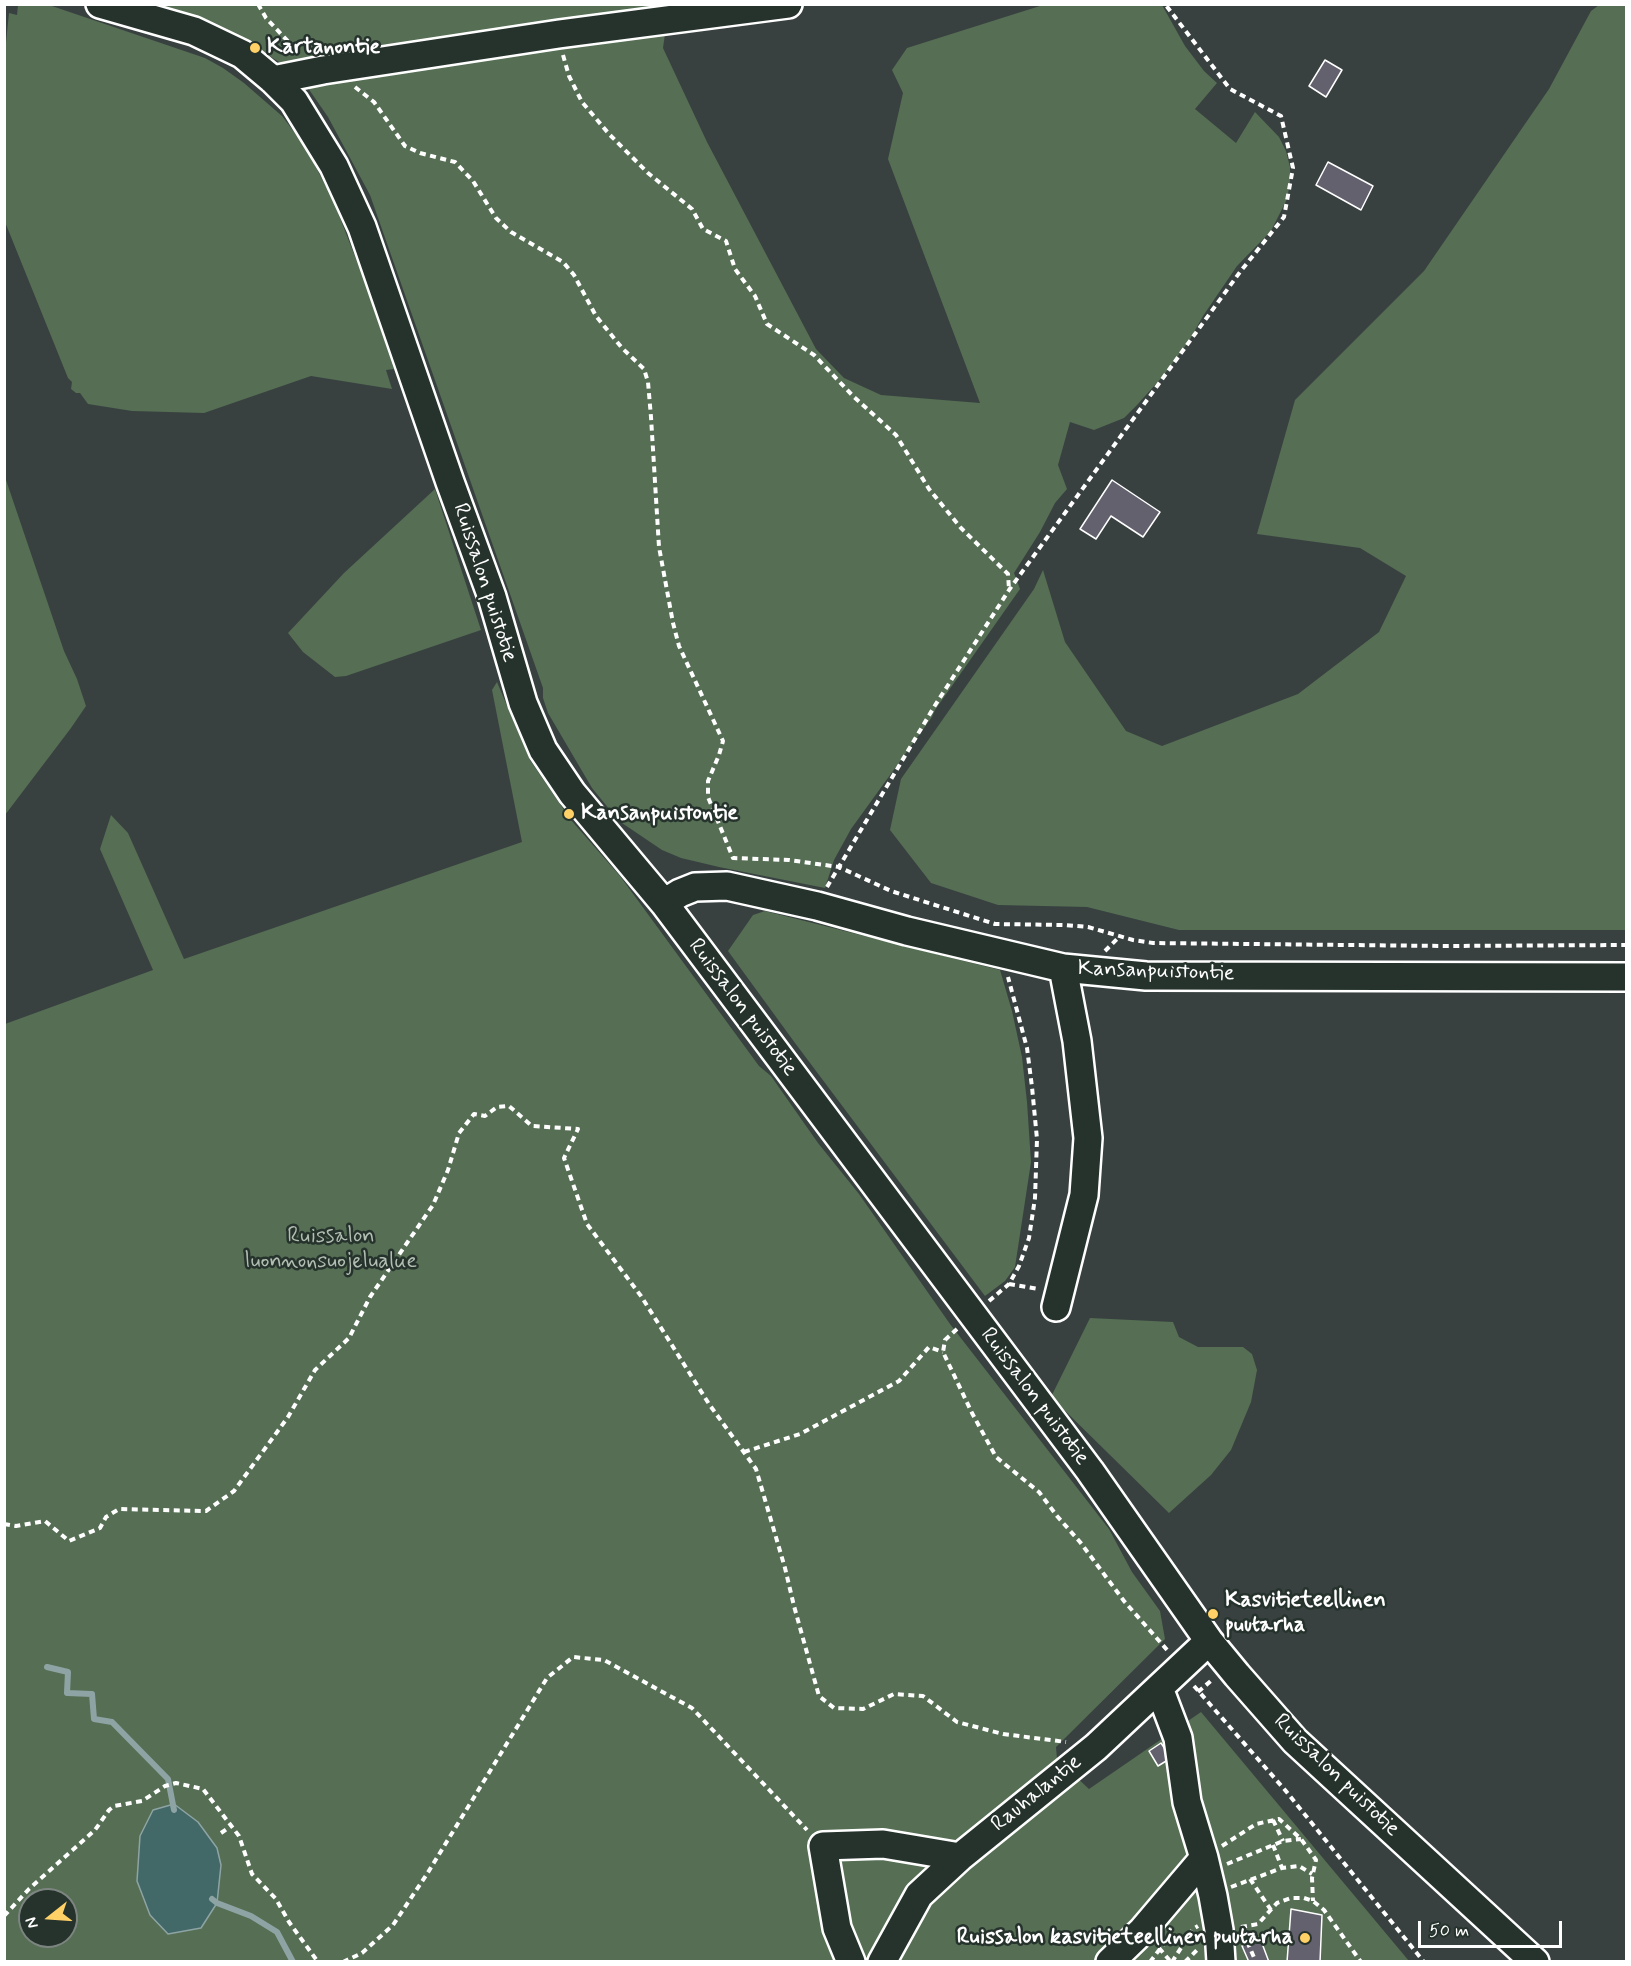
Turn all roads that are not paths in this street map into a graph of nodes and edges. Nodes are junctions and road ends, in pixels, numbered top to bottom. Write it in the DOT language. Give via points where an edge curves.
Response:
graph roads {
  1 [pos="100,4"];
  2 [pos="788,4"];
  3 [pos="273,80"];
  4 [pos="664,903"];
  5 [pos="1063,968"];
  6 [pos="1626,977"];
  7 [pos="1057,1300"];
  8 [pos="1209,1641"];
  9 [pos="1159,1688"];
  10 [pos="960,1857"];
  11 [pos="1217,1900"];
  12 [pos="851,1962"];
  13 [pos="882,1962"];
  14 [pos="1110,1962"];
  15 [pos="1221,1962"];
  16 [pos="1535,1962"];
  1 -- 3 [label="street, Ruissalon puistotie" via="194,31 242,54"];
  2 -- 3 [label="street" via="559,34"];
  3 -- 4 [label="street, Ruissalon puistotie" via="294,101 311,127 362,227 492,597 523,703 543,750 572,793"];
  4 -- 5 [label="street, Kansanpuistontie" via="695,887 727,886"];
  4 -- 8 [label="street, Ruissalon puistotie" via="1090,1471"];
  5 -- 6 [label="street, Kansanpuistontie" via="1146,976"];
  5 -- 7 [label="street" via="1077,1041 1088,1138 1084,1195"];
  8 -- 9 [label="street, Rauhalantie"];
  8 -- 16 [label="street, Ruissalon puistotie" via="1295,1741"];
  9 -- 10 [label="street, Rauhalantie" via="1096,1747"];
  9 -- 11 [label="street" via="1178,1738 1187,1802"];
  10 -- 12 [label="street" via="883,1844 823,1846 837,1928"];
  10 -- 13 [label="street, Rauhalantie" via="919,1896"];
  11 -- 14 [label="street" via="1142,1931"];
  11 -- 15 [label="street"];
}
